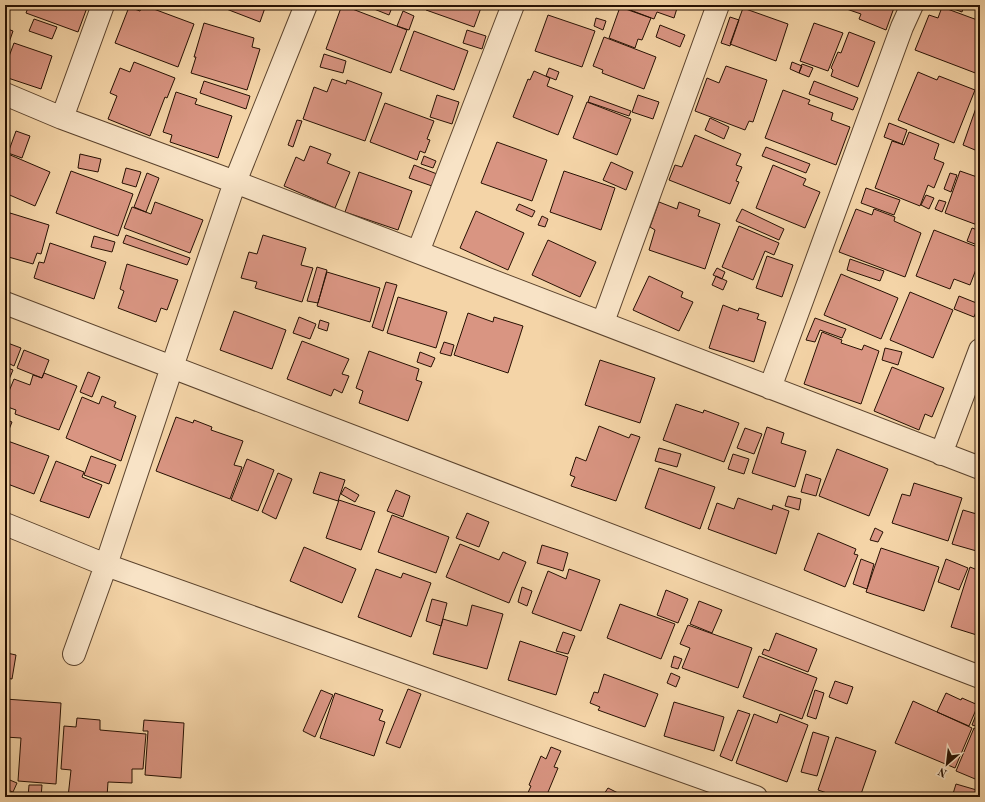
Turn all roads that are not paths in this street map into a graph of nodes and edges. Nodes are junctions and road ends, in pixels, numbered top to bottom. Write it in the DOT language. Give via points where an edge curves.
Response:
graph roads {
  1 [pos="103,5"];
  2 [pos="306,5"];
  3 [pos="513,5"];
  4 [pos="718,5"];
  5 [pos="912,5"];
  6 [pos="5,94"];
  7 [pos="62,118"];
  8 [pos="235,182"];
  9 [pos="418,252"];
  10 [pos="5,302"];
  11 [pos="603,322"];
  12 [pos="980,350"];
  13 [pos="172,367"];
  14 [pos="770,388"];
  15 [pos="941,454"];
  16 [pos="980,468"];
  17 [pos="5,524"];
  18 [pos="106,565"];
  19 [pos="74,654"];
  20 [pos="980,677"];
  21 [pos="756,797"];
  1 -- 7 [label="street"];
  2 -- 8 [label="street"];
  3 -- 9 [label="street"];
  4 -- 11 [label="street"];
  5 -- 14 [label="street"];
  6 -- 7 [label="street"];
  7 -- 8 [label="street"];
  8 -- 9 [label="street"];
  8 -- 13 [label="street"];
  9 -- 11 [label="street"];
  10 -- 13 [label="street"];
  11 -- 14 [label="street"];
  12 -- 15 [label="street"];
  13 -- 18 [label="street"];
  13 -- 20 [label="street"];
  14 -- 15 [label="street"];
  15 -- 16 [label="street"];
  17 -- 18 [label="street"];
  18 -- 19 [label="street"];
  18 -- 21 [label="street"];
}
